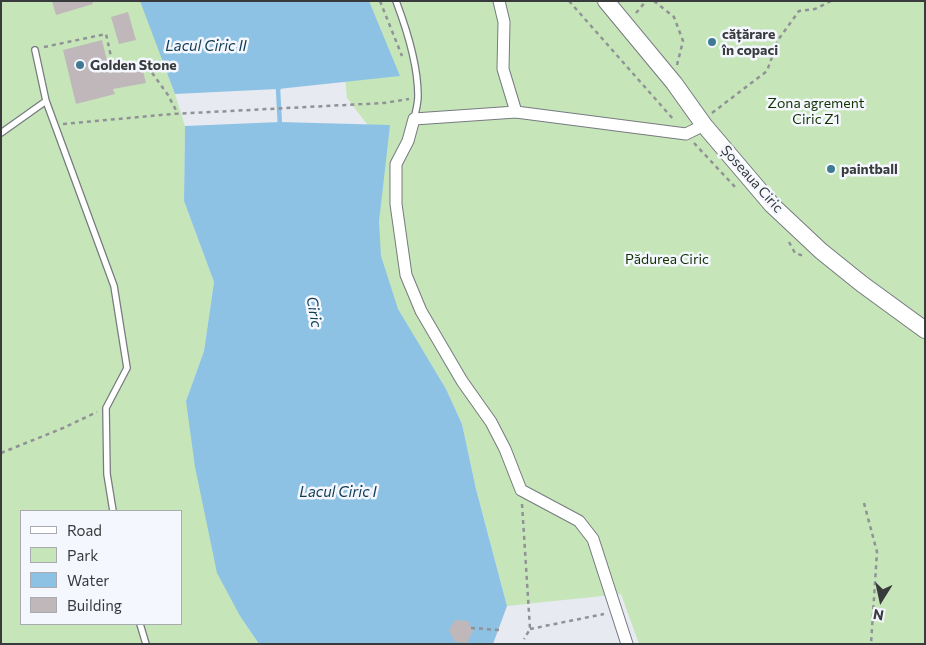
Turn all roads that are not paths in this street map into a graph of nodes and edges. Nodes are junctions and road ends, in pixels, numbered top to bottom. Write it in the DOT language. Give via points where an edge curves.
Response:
graph roads {
  1 [pos="396,1"];
  2 [pos="499,1"];
  3 [pos="606,1"];
  4 [pos="35,50"];
  5 [pos="46,101"];
  6 [pos="516,112"];
  7 [pos="414,119"];
  8 [pos="704,125"];
  9 [pos="1,133"];
  10 [pos="925,330"];
  11 [pos="113,510"];
  12 [pos="140,625"];
  13 [pos="146,644"];
  14 [pos="627,644"];
  1 -- 7 [label="lane" via="409,35 418,97"];
  2 -- 6 [label="street" via="504,22 503,69"];
  3 -- 8 [label="main road, Șoseaua Ciric" via="674,83"];
  4 -- 5 [label="lane"];
  5 -- 9 [label="lane"];
  5 -- 11 [label="lane" via="114,286 127,368 106,408 107,474"];
  6 -- 7 [label="street"];
  6 -- 8 [label="street" via="686,134"];
  7 -- 14 [label="street" via="408,141 396,164 396,204 406,276 421,311 505,449 521,490 579,520 593,539"];
  8 -- 10 [label="main road, Șoseaua Ciric" via="772,205 821,251"];
  12 -- 13 [label="lane"];
}
